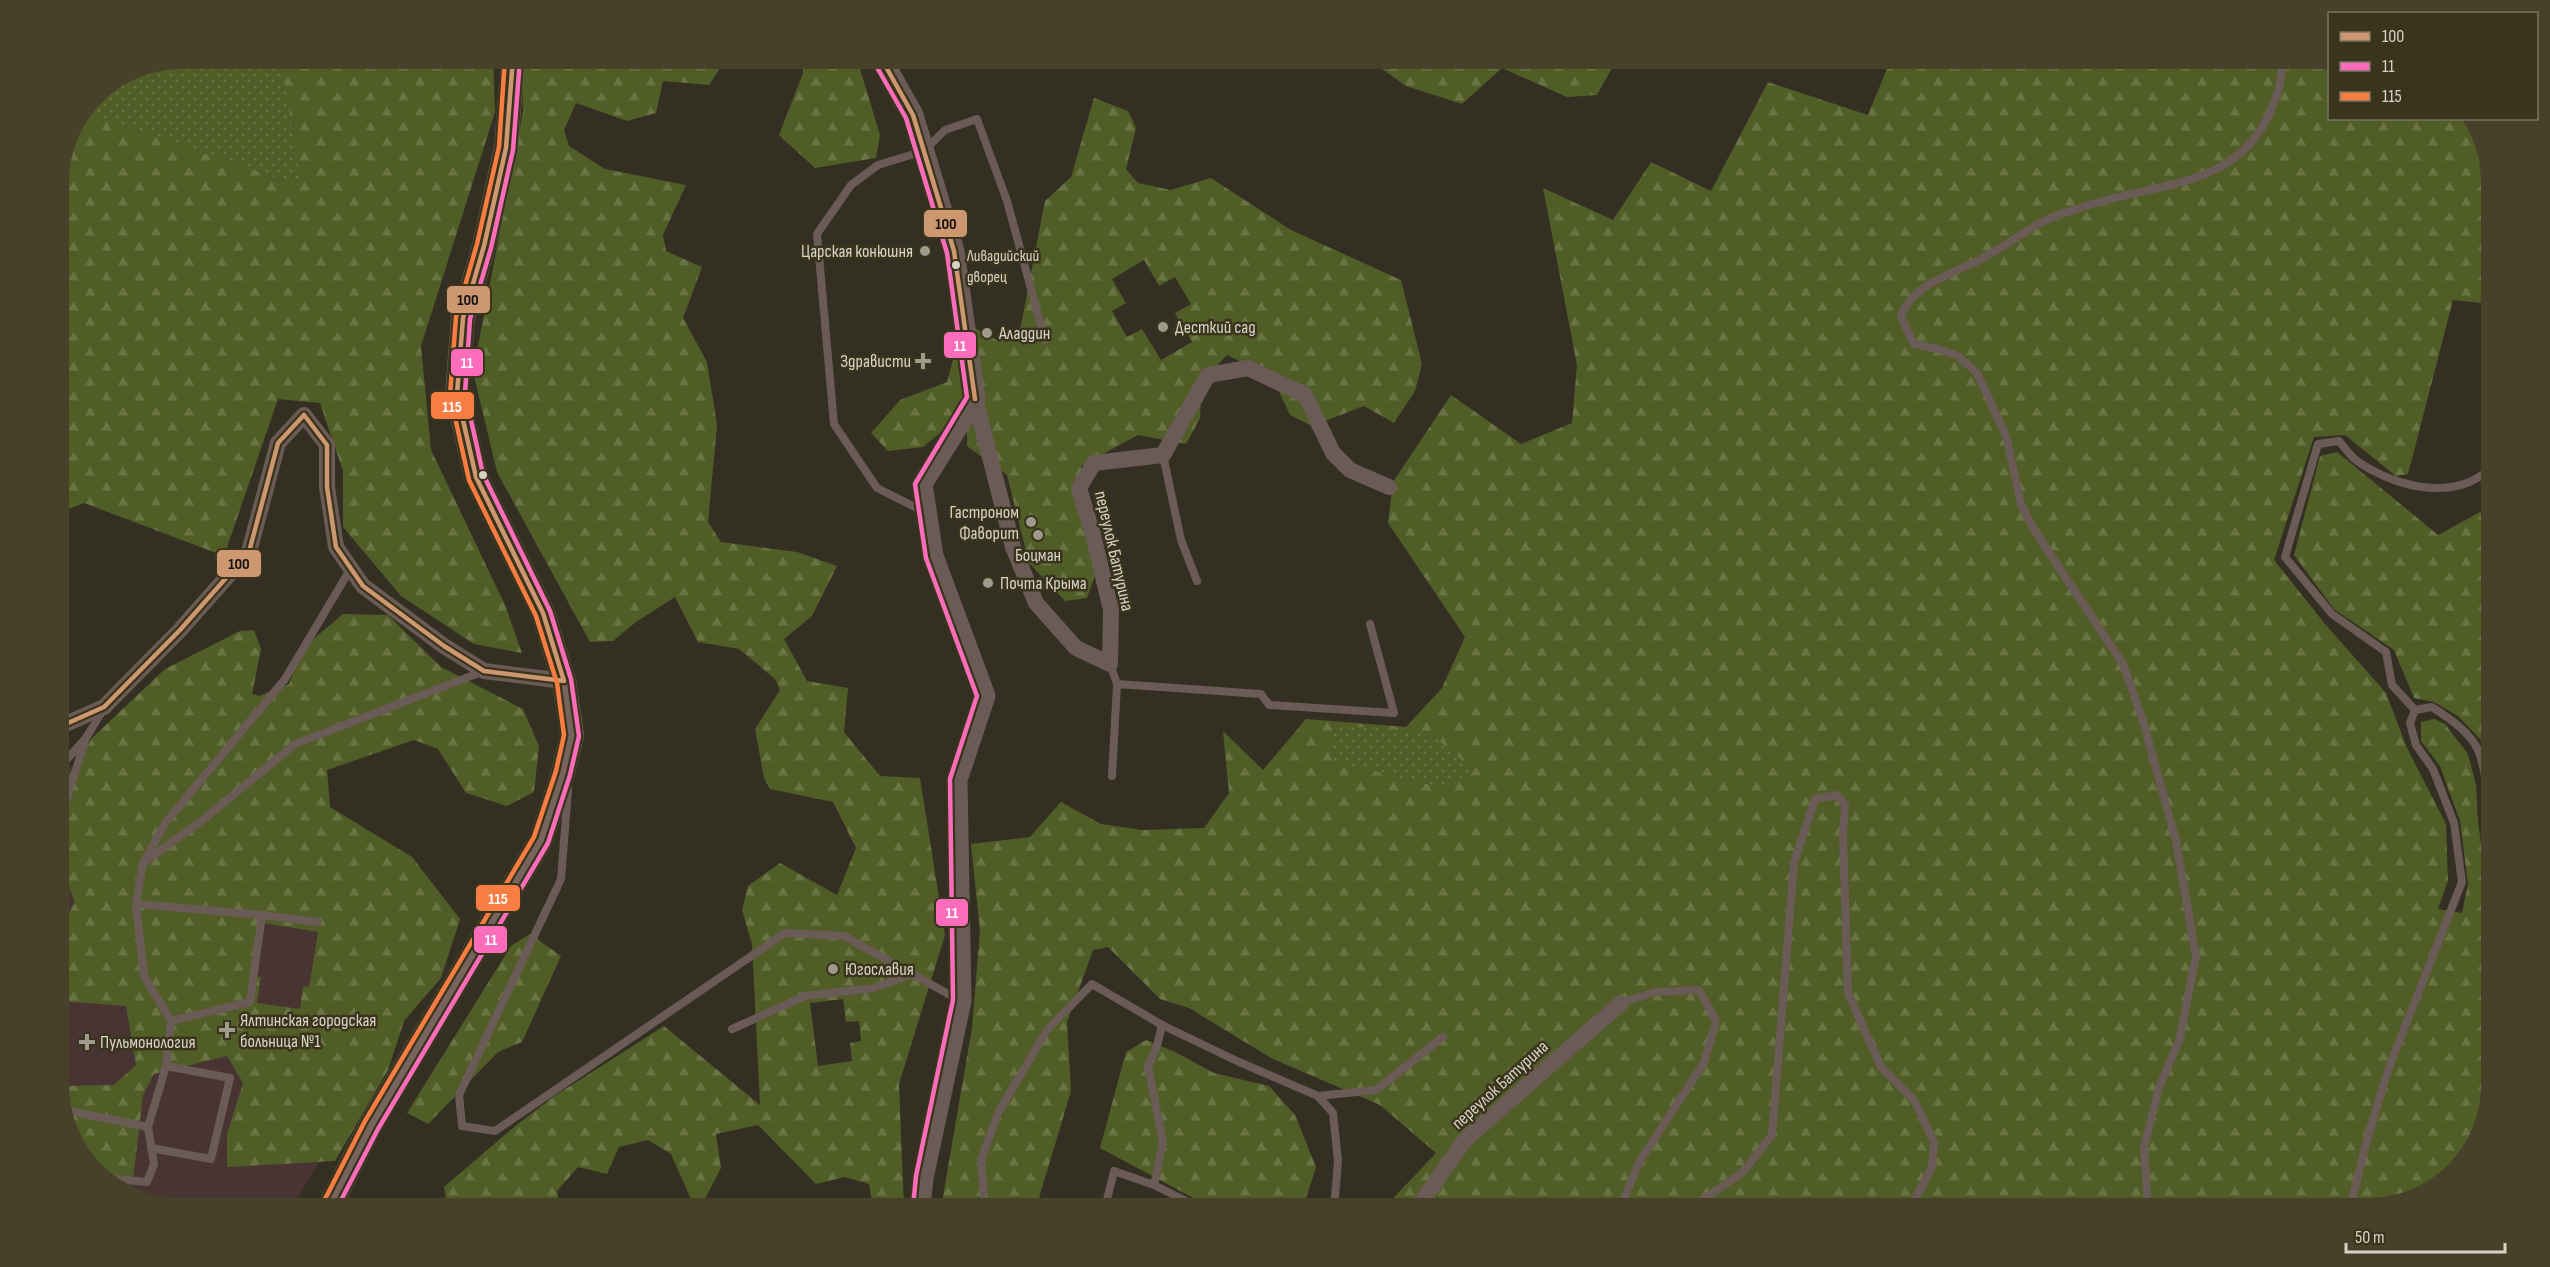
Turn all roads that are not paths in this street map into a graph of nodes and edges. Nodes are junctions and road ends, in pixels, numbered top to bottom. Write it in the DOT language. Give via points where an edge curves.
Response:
graph roads {
  1 [pos="501,69"];
  2 [pos="512,69"];
  3 [pos="887,69"];
  4 [pos="2282,69"];
  5 [pos="924,151"];
  6 [pos="1045,340"];
  7 [pos="975,399"];
  8 [pos="1163,456"];
  9 [pos="2481,475"];
  10 [pos="1389,487"];
  11 [pos="926,513"];
  12 [pos="351,568"];
  13 [pos="1197,581"];
  14 [pos="1370,624"];
  15 [pos="1110,664"];
  16 [pos="484,671"];
  17 [pos="557,680"];
  18 [pos="1117,684"];
  19 [pos="104,707"];
  20 [pos="2415,710"];
  21 [pos="69,723"];
  22 [pos="572,735"];
  23 [pos="86,738"];
  24 [pos="69,757"];
  25 [pos="2481,764"];
  26 [pos="1112,776"];
  27 [pos="69,792"];
  28 [pos="143,863"];
  29 [pos="136,904"];
  30 [pos="262,915"];
  31 [pos="318,922"];
  32 [pos="912,974"];
  33 [pos="961,1001"];
  34 [pos="1621,1003"];
  35 [pos="171,1021"];
  36 [pos="1162,1025"];
  37 [pos="732,1029"];
  38 [pos="1443,1037"];
  39 [pos="166,1066"];
  40 [pos="1318,1096"];
  41 [pos="72,1111"];
  42 [pos="148,1127"];
  43 [pos="151,1148"];
  44 [pos="120,1179"];
  45 [pos="1154,1185"];
  46 [pos="334,1198"];
  47 [pos="921,1198"];
  48 [pos="984,1198"];
  49 [pos="1108,1198"];
  50 [pos="1179,1198"];
  51 [pos="1335,1198"];
  52 [pos="1425,1198"];
  53 [pos="1624,1198"];
  54 [pos="1706,1198"];
  55 [pos="1916,1198"];
  56 [pos="2147,1198"];
  57 [pos="2353,1198"];
  1 -- 17 [label="main road" via="497,141 457,286 448,368 449,419 459,461"];
  2 -- 17 [label="main road" via="506,148 463,318 457,394 476,477 543,613"];
  3 -- 5 [label="street" via="913,115"];
  4 -- 56 [label="lane" via="2265,124 2249,147 2222,168 2172,186 2108,198 2044,220 1974,263 1929,283 1905,304 1901,317 1914,344 1958,356 1977,373 2006,436 2021,504 2123,664 2172,823 2196,956 2180,1038 2159,1088 2145,1147"];
  5 -- 6 [label="lane" via="945,130 977,118 1007,201"];
  5 -- 7 [label="street" via="954,251"];
  5 -- 11 [label="lane" via="878,165 851,185 817,234 834,424 877,488"];
  7 -- 11 [label="street" via="922,484"];
  7 -- 15 [label="street" via="1013,547 1036,603 1077,648"];
  8 -- 10 [label="street" via="1208,375 1248,368 1305,395 1333,453 1350,470"];
  8 -- 13 [label="lane" via="1181,540"];
  8 -- 15 [label="street, переулок Батурина" via="1094,464 1079,488 1111,610"];
  9 -- 20 [label="lane" via="2466,483 2432,488 2397,482 2355,460 2339,441 2318,444 2285,557 2332,614 2386,652 2392,686"];
  11 -- 33 [label="street" via="933,556 985,696 957,780"];
  12 -- 16 [label="street" via="363,586"];
  12 -- 19 [label="street" via="336,547 327,487 327,445 304,415 278,443 249,552"];
  12 -- 28 [label="lane" via="285,679 166,822"];
  14 -- 18 [label="lane" via="1394,713 1269,705 1261,693"];
  15 -- 18 [label="lane"];
  16 -- 17 [label="street"];
  16 -- 28 [label="lane" via="295,744"];
  17 -- 22 [label="main road"];
  18 -- 26 [label="lane"];
  19 -- 21 [label="street"];
  19 -- 23 [label="lane"];
  20 -- 25 [label="lane" via="2432,707 2453,721 2477,747"];
  20 -- 57 [label="lane" via="2410,723 2416,745 2433,769 2454,823 2462,882 2388,1070"];
  22 -- 32 [label="lane" via="561,879 459,1095 462,1126 495,1131 785,933 844,936"];
  22 -- 46 [label="main road" via="541,840 371,1125"];
  23 -- 24 [label="lane"];
  23 -- 27 [label="lane"];
  28 -- 29 [label="lane"];
  29 -- 30 [label="lane"];
  29 -- 35 [label="lane" via="144,976"];
  30 -- 31 [label="lane"];
  30 -- 35 [label="lane" via="250,1002"];
  32 -- 33 [label="lane"];
  32 -- 37 [label="lane" via="874,988 805,996"];
  33 -- 47 [label="street"];
  34 -- 52 [label="street, переулок Батурина" via="1465,1140"];
  34 -- 53 [label="lane" via="1655,992 1699,990 1716,1021 1704,1063 1641,1159"];
  35 -- 39 [label="lane"];
  36 -- 40 [label="lane"];
  36 -- 45 [label="lane" via="1148,1066 1163,1142"];
  36 -- 48 [label="lane" via="1092,984 1047,1030 998,1113 981,1160"];
  38 -- 40 [label="lane" via="1376,1090"];
  39 -- 42 [label="lane"];
  39 -- 43 [label="lane" via="230,1078 211,1159"];
  40 -- 51 [label="lane" via="1333,1113 1338,1161"];
  41 -- 42 [label="lane"];
  42 -- 43 [label="lane"];
  43 -- 44 [label="lane" via="153,1164 147,1182"];
  45 -- 49 [label="lane" via="1114,1171"];
  45 -- 50 [label="lane"];
  54 -- 55 [label="lane" via="1742,1173 1772,1135 1794,863 1815,799 1837,795 1845,805 1848,993 1881,1067 1914,1100 1934,1142 1932,1167"];
}
